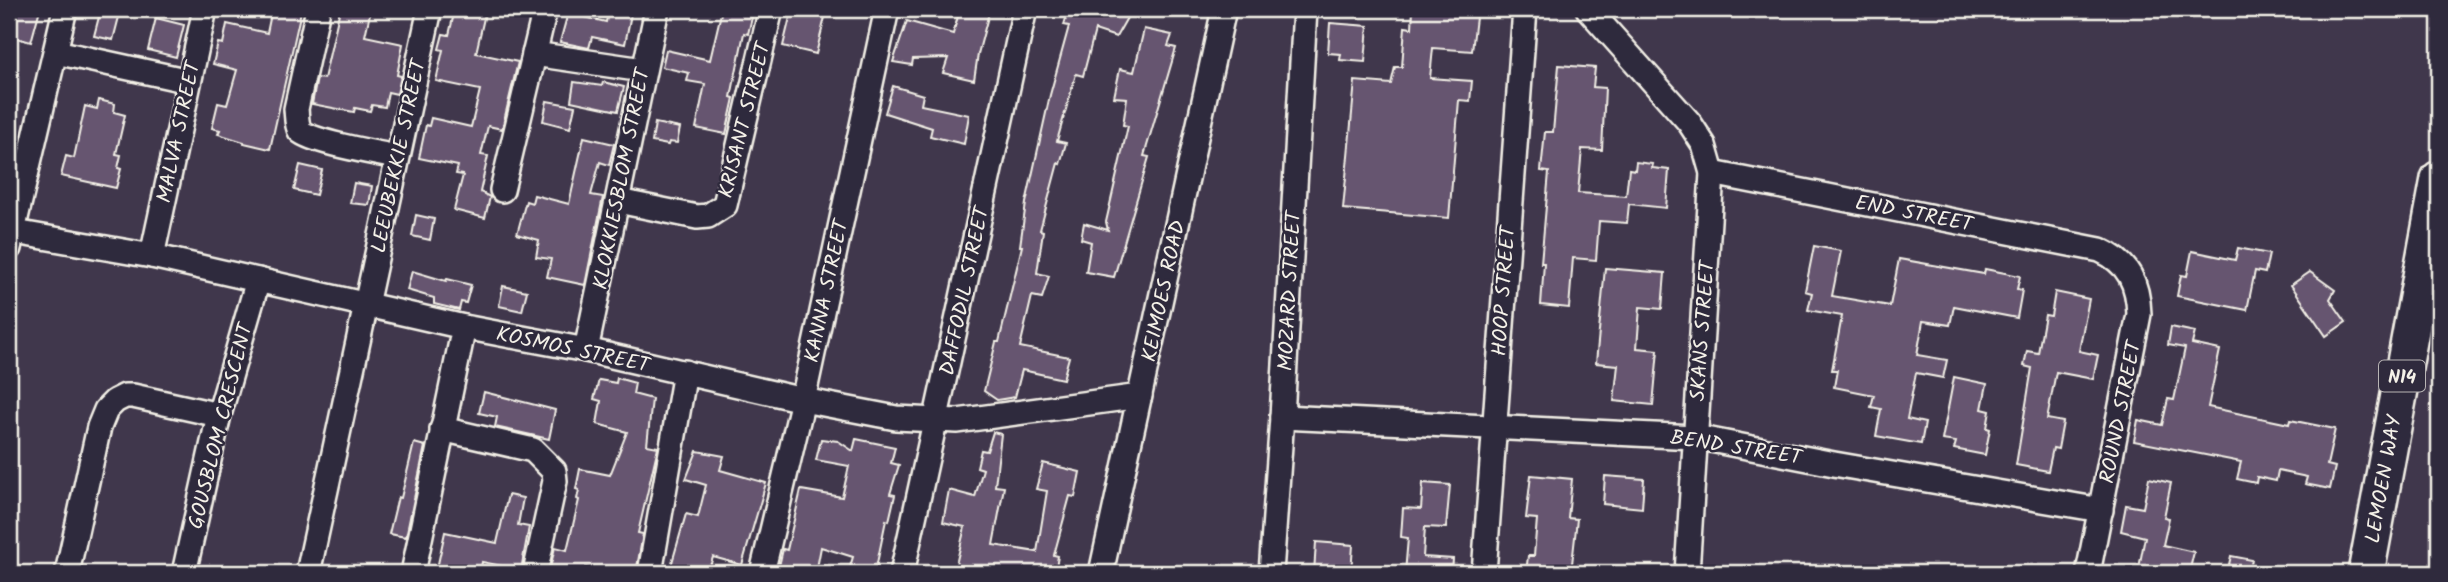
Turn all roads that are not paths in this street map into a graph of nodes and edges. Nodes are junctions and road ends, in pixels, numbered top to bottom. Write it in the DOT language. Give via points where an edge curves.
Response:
graph roads {
  1 [pos="65,9"];
  2 [pos="205,9"];
  3 [pos="318,9"];
  4 [pos="430,9"];
  5 [pos="545,9"];
  6 [pos="657,9"];
  7 [pos="771,9"];
  8 [pos="887,9"];
  9 [pos="1025,9"];
  10 [pos="1224,9"];
  11 [pos="1305,9"];
  12 [pos="1525,9"];
  13 [pos="1588,9"];
  14 [pos="56,52"];
  15 [pos="534,54"];
  16 [pos="643,70"];
  17 [pos="189,81"];
  18 [pos="397,157"];
  19 [pos="1712,173"];
  20 [pos="2439,179"];
  21 [pos="502,190"];
  22 [pos="618,201"];
  23 [pos="10,237"];
  24 [pos="152,256"];
  25 [pos="2115,257"];
  26 [pos="258,280"];
  27 [pos="366,304"];
  28 [pos="464,327"];
  29 [pos="586,350"];
  30 [pos="685,372"];
  31 [pos="1140,396"];
  32 [pos="803,400"];
  33 [pos="219,415"];
  34 [pos="1282,417"];
  35 [pos="936,421"];
  36 [pos="1493,427"];
  37 [pos="442,429"];
  38 [pos="1695,437"];
  39 [pos="2101,510"];
  40 [pos="67,573"];
  41 [pos="184,573"];
  42 [pos="308,573"];
  43 [pos="413,573"];
  44 [pos="535,573"];
  45 [pos="650,573"];
  46 [pos="762,573"];
  47 [pos="902,573"];
  48 [pos="1101,573"];
  49 [pos="1271,573"];
  50 [pos="1484,573"];
  51 [pos="1687,573"];
  52 [pos="2088,573"];
  53 [pos="2366,573"];
  1 -- 14 [label="street"];
  2 -- 17 [label="street, MALVA STREET"];
  3 -- 18 [label="street" via="296,109 300,130 314,138"];
  4 -- 18 [label="street, LEEUBEKKIE STREET"];
  5 -- 15 [label="street"];
  6 -- 16 [label="street, KLOKKIESBLOM STREET"];
  7 -- 22 [label="street, KRISANT STREET" via="725,205 697,217"];
  8 -- 32 [label="street, KANNA STREET"];
  9 -- 35 [label="street, DAFFODIL STREET"];
  10 -- 31 [label="street, KEIMOES ROAD"];
  11 -- 34 [label="street, MOZARD STREET"];
  12 -- 36 [label="street, HOOP STREET"];
  13 -- 19 [label="street" via="1689,122 1704,145"];
  14 -- 17 [label="street"];
  14 -- 23 [label="street"];
  15 -- 16 [label="street"];
  15 -- 21 [label="street"];
  16 -- 22 [label="street, KLOKKIESBLOM STREET"];
  17 -- 24 [label="street, MALVA STREET"];
  18 -- 27 [label="street, LEEUBEKKIE STREET"];
  19 -- 25 [label="street, END STREET" via="2100,250"];
  19 -- 38 [label="street, SKANS STREET"];
  20 -- 53 [label="highway, LEMOEN WAY / N14"];
  22 -- 29 [label="street, KLOKKIESBLOM STREET"];
  23 -- 24 [label="street, KOSMOS STREET"];
  24 -- 26 [label="street, KOSMOS STREET"];
  25 -- 39 [label="street, ROUND STREET" via="2138,292 2139,314"];
  26 -- 27 [label="street, KOSMOS STREET"];
  26 -- 33 [label="street, GOUSBLOM CRESCENT"];
  27 -- 28 [label="street, KOSMOS STREET"];
  27 -- 42 [label="street"];
  28 -- 29 [label="street, KOSMOS STREET"];
  28 -- 37 [label="street"];
  29 -- 30 [label="street, KOSMOS STREET"];
  30 -- 32 [label="street, KOSMOS STREET"];
  30 -- 45 [label="street"];
  31 -- 35 [label="street, KOSMOS STREET"];
  31 -- 48 [label="street, KEIMOES ROAD"];
  32 -- 35 [label="street, KOSMOS STREET"];
  32 -- 46 [label="street, KANNA STREET"];
  33 -- 40 [label="street" via="133,396 120,398 106,410 95,438"];
  33 -- 41 [label="street, GOUSBLOM CRESCENT"];
  34 -- 36 [label="street, BEND STREET"];
  34 -- 49 [label="street, MOZARD STREET"];
  35 -- 47 [label="street, DAFFODIL STREET"];
  36 -- 38 [label="street, BEND STREET"];
  36 -- 50 [label="street, HOOP STREET"];
  37 -- 43 [label="street"];
  37 -- 44 [label="street" via="533,450 554,471"];
  38 -- 39 [label="street, BEND STREET"];
  38 -- 51 [label="street, SKANS STREET"];
  39 -- 52 [label="street, ROUND STREET"];
}
